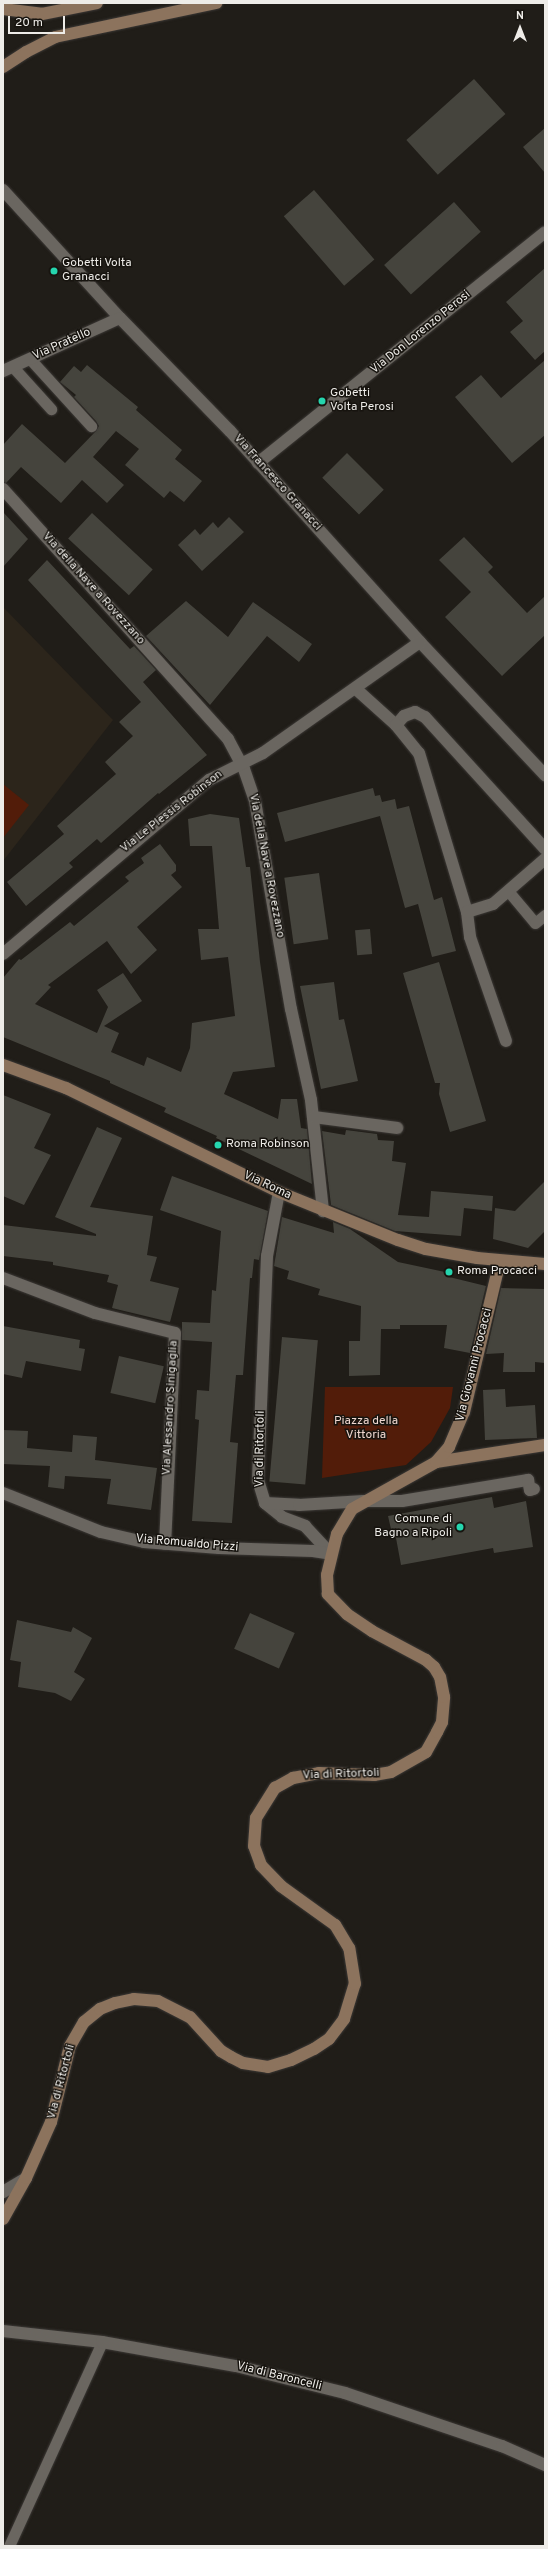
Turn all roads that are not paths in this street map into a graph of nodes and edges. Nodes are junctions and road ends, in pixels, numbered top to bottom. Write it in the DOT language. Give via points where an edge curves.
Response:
graph roads {
  1 [pos="97,3"];
  2 [pos="216,3"];
  3 [pos="3,9"];
  4 [pos="3,67"];
  5 [pos="4,190"];
  6 [pos="545,232"];
  7 [pos="120,318"];
  8 [pos="30,359"];
  9 [pos="8,369"];
  10 [pos="51,409"];
  11 [pos="91,426"];
  12 [pos="258,463"];
  13 [pos="3,489"];
  14 [pos="420,642"];
  15 [pos="356,689"];
  16 [pos="396,725"];
  17 [pos="241,763"];
  18 [pos="545,775"];
  19 [pos="545,849"];
  20 [pos="545,859"];
  21 [pos="509,892"];
  22 [pos="467,912"];
  23 [pos="545,915"];
  24 [pos="3,954"];
  25 [pos="506,1041"];
  26 [pos="3,1065"];
  27 [pos="314,1117"];
  28 [pos="398,1128"];
  29 [pos="279,1192"];
  30 [pos="323,1211"];
  31 [pos="500,1261"];
  32 [pos="545,1264"];
  33 [pos="3,1278"];
  34 [pos="545,1445"];
  35 [pos="436,1462"];
  36 [pos="534,1489"];
  37 [pos="3,1493"];
  38 [pos="364,1501"];
  39 [pos="265,1503"];
  40 [pos="165,1544"];
  41 [pos="331,1554"];
  42 [pos="26,2178"];
  43 [pos="3,2192"];
  44 [pos="3,2219"];
  45 [pos="3,2331"];
  46 [pos="102,2342"];
  47 [pos="545,2465"];
  48 [pos="9,2546"];
  1 -- 3 [label="street" via="42,14"];
  2 -- 4 [label="street" via="55,36"];
  5 -- 7 [label="street, Via Francesco Granacci"];
  6 -- 12 [label="street, Via Don Lorenzo Perosi"];
  7 -- 8 [label="street, Via Pratello"];
  7 -- 12 [label="street, Via Francesco Granacci"];
  8 -- 9 [label="street, Via Pratello"];
  8 -- 11 [label="lane"];
  9 -- 10 [label="lane"];
  12 -- 14 [label="street, Via Francesco Granacci"];
  13 -- 17 [label="street, Via della Nave a Rovezzano" via="228,739"];
  14 -- 15 [label="street, Via Le Plessis Robinson"];
  14 -- 18 [label="street, Via Francesco Granacci"];
  15 -- 16 [label="street"];
  15 -- 17 [label="street, Via Le Plessis Robinson" via="263,753"];
  16 -- 19 [label="street" via="404,716 415,712 425,717"];
  16 -- 22 [label="street" via="414,745 423,764"];
  17 -- 24 [label="street, Via Le Plessis Robinson" via="209,780"];
  17 -- 27 [label="street, Via della Nave a Rovezzano" via="255,801 291,1009"];
  20 -- 21 [label="street"];
  21 -- 22 [label="street" via="487,908"];
  21 -- 23 [label="lane" via="535,922"];
  22 -- 25 [label="street" via="470,937"];
  26 -- 29 [label="street, Via Roma" via="66,1088"];
  27 -- 28 [label="street"];
  27 -- 30 [label="street, Via della Nave a Rovezzano"];
  29 -- 30 [label="street, Via Roma"];
  29 -- 39 [label="street, Via di Ritortoli" via="267,1256 258,1480"];
  30 -- 31 [label="street, Via Roma" via="426,1249"];
  31 -- 32 [label="street, Via Roma"];
  31 -- 35 [label="street, Via Giovanni Procacci" via="464,1412 449,1447"];
  33 -- 40 [label="street, Via Alessandro Sinigaglia" via="95,1313 175,1333"];
  34 -- 35 [label="street"];
  35 -- 38 [label="street"];
  36 -- 38 [label="street" via="530,1490 528,1480 402,1501"];
  37 -- 40 [label="street, Via Romualdo Pizzi" via="101,1532"];
  38 -- 39 [label="street" via="299,1505"];
  38 -- 41 [label="street" via="346,1515"];
  39 -- 41 [label="street, Via di Ritortoli" via="282,1517 305,1526"];
  40 -- 41 [label="street, Via Romualdo Pizzi"];
  41 -- 42 [label="street, Via di Ritortoli" via="327,1585 334,1602 372,1631 426,1660 440,1677 444,1697 442,1722 438,1732 426,1752 417,1759 391,1772 380,1774 319,1773 293,1778 275,1788 256,1818 254,1846 261,1865 281,1886 335,1925 349,1948 355,1984 344,2019 329,2039 314,2049 292,2060 268,2067 243,2063 231,2057 221,2051 190,2017 158,2001 134,1999 100,2009 84,2022 70,2046 54,2116"];
  42 -- 43 [label="street"];
  42 -- 44 [label="street, Via di Ritortoli"];
  45 -- 46 [label="street, Via di Baroncelli"];
  46 -- 47 [label="street, Via di Baroncelli" via="236,2366 345,2393 502,2446"];
  46 -- 48 [label="lane"];
}
